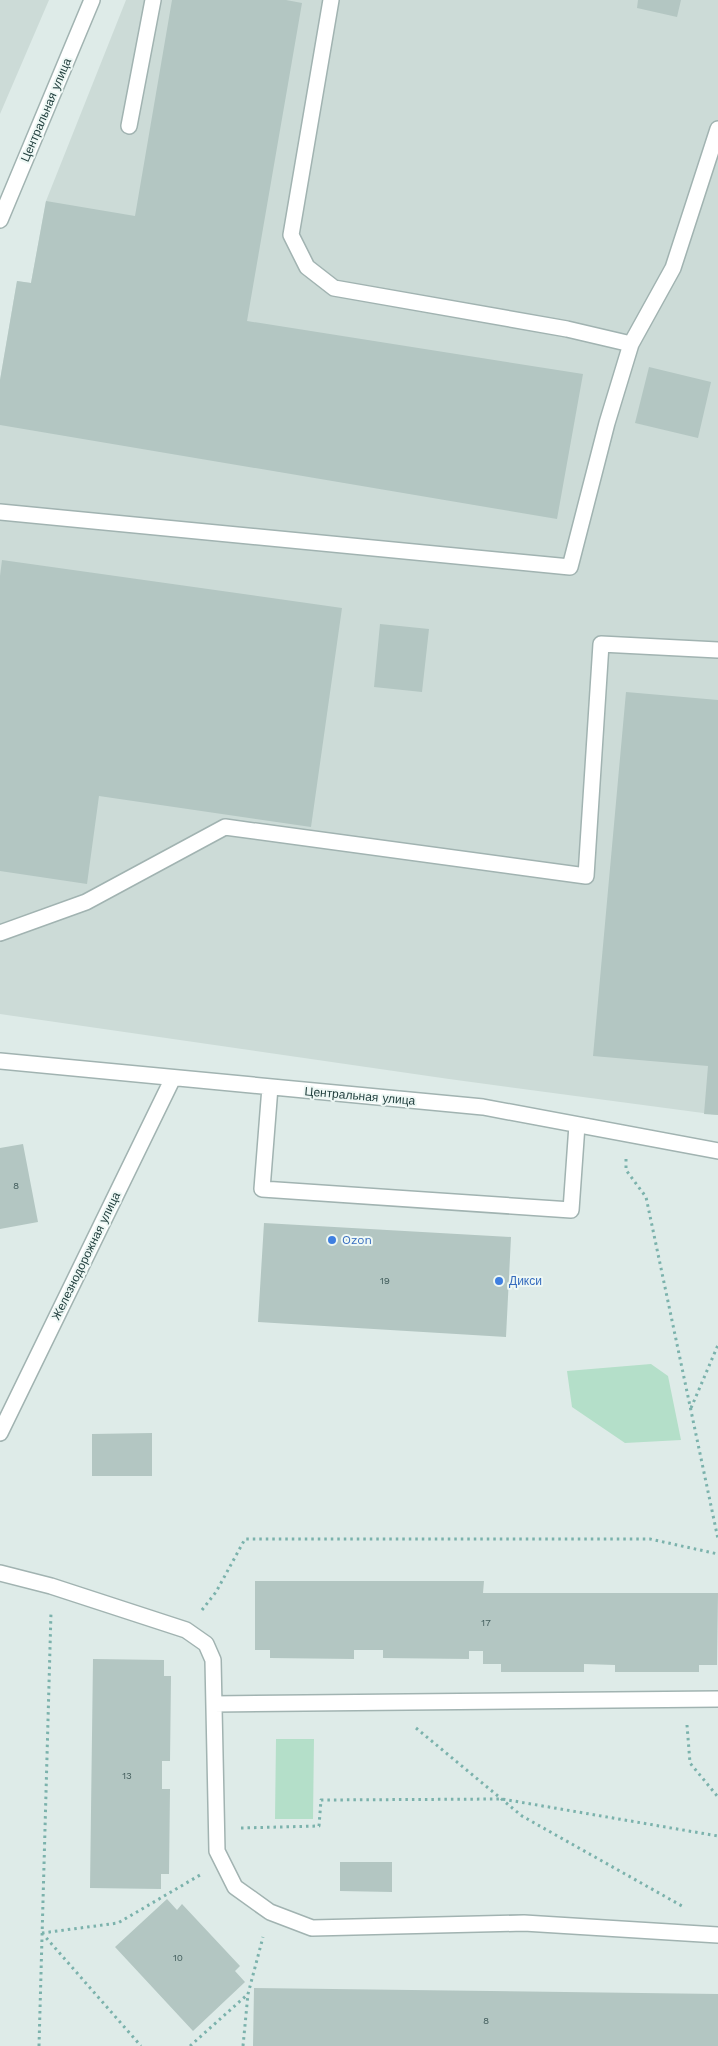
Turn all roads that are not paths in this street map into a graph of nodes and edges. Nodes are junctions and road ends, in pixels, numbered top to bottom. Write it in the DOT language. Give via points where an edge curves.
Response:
graph roads {
  1 [pos="92,0"];
  2 [pos="153,0"];
  3 [pos="331,0"];
  4 [pos="129,126"];
  5 [pos="718,129"];
  6 [pos="0,220"];
  7 [pos="631,344"];
  8 [pos="0,512"];
  9 [pos="718,650"];
  10 [pos="0,933"];
  11 [pos="0,1061"];
  12 [pos="172,1078"];
  13 [pos="270,1087"];
  14 [pos="577,1125"];
  15 [pos="718,1151"];
  16 [pos="0,1433"];
  17 [pos="0,1573"];
  18 [pos="718,1699"];
  19 [pos="214,1704"];
  20 [pos="718,1935"];
  1 -- 6 [label="street, Центральная улица"];
  2 -- 4 [label="street"];
  3 -- 7 [label="street" via="291,235 307,267 334,288 567,329"];
  5 -- 7 [label="street" via="673,268"];
  7 -- 8 [label="street" via="570,567"];
  9 -- 10 [label="street" via="601,644 586,876 225,827 86,902"];
  11 -- 12 [label="street, Центральная улица"];
  12 -- 13 [label="street, Центральная улица"];
  12 -- 16 [label="street, Железнодорожная улица"];
  13 -- 14 [label="street, Центральная улица" via="483,1107"];
  13 -- 14 [label="street" via="262,1189 571,1210"];
  14 -- 15 [label="street, Центральная улица"];
  17 -- 19 [label="street" via="52,1586 186,1630 206,1644 213,1660"];
  18 -- 19 [label="street"];
  19 -- 20 [label="street" via="217,1851 235,1887 270,1912 312,1928 524,1923"];
}
